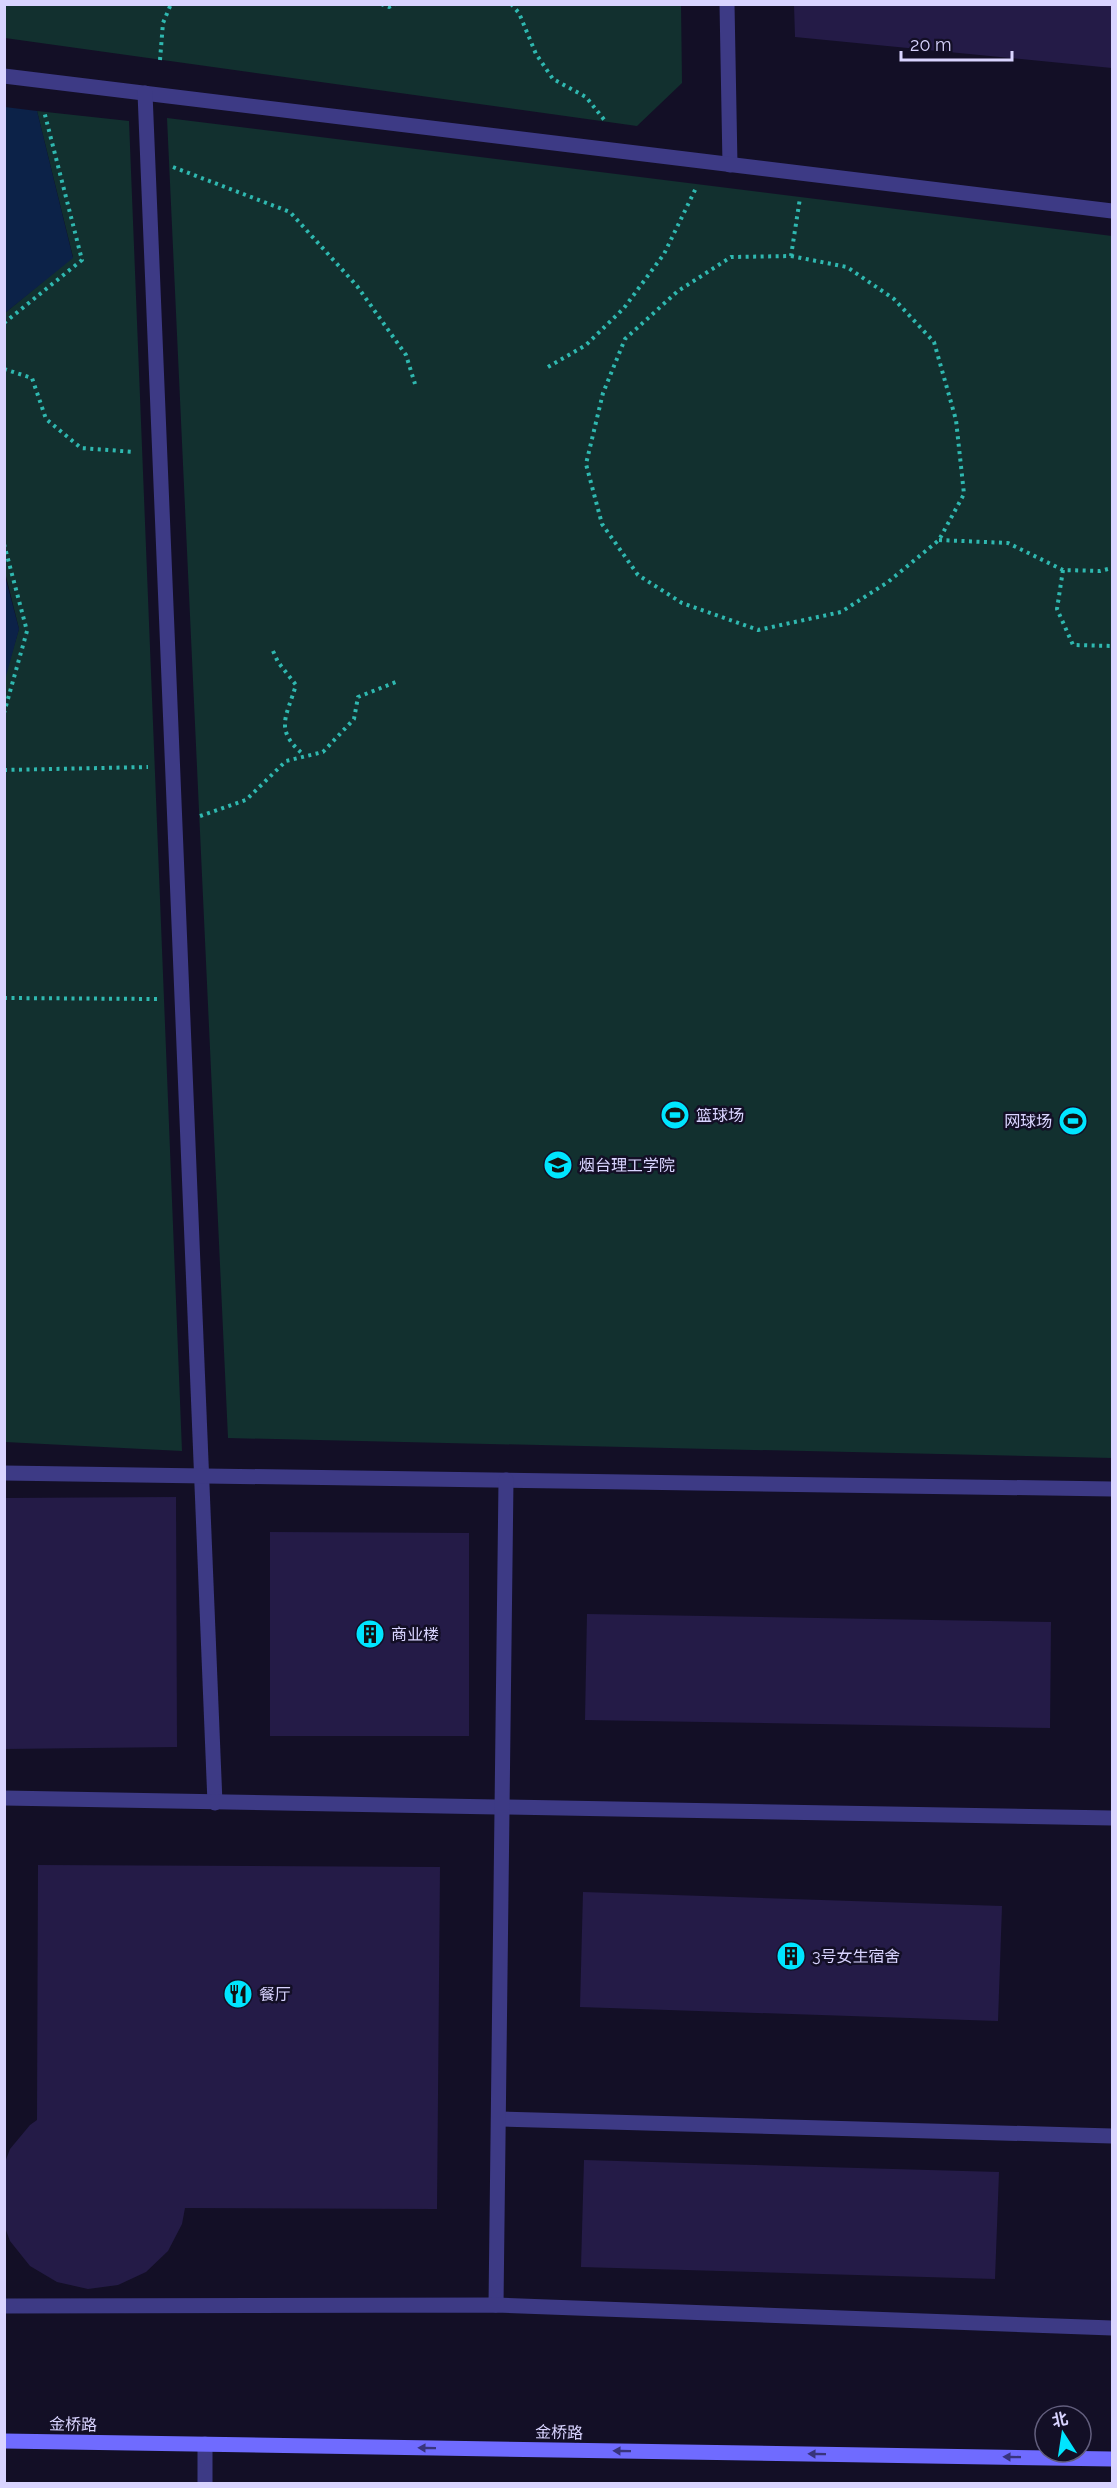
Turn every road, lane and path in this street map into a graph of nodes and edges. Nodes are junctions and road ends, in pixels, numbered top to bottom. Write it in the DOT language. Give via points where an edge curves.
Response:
graph roads {
  1 [pos="171,4"];
  2 [pos="381,4"];
  3 [pos="396,4"];
  4 [pos="512,4"];
  5 [pos="727,4"];
  6 [pos="160,60"];
  7 [pos="4,76"];
  8 [pos="145,93"];
  9 [pos="44,111"];
  10 [pos="606,122"];
  11 [pos="730,165"];
  12 [pos="170,166"];
  13 [pos="697,184"];
  14 [pos="800,197"];
  15 [pos="1113,211"];
  16 [pos="790,256"];
  17 [pos="4,322"];
  18 [pos="548,367"];
  19 [pos="4,369"];
  20 [pos="415,384"];
  21 [pos="160,453"];
  22 [pos="939,540"];
  23 [pos="4,544"];
  24 [pos="1113,568"];
  25 [pos="1063,570"];
  26 [pos="1113,646"];
  27 [pos="273,651"];
  28 [pos="396,681"];
  29 [pos="4,713"];
  30 [pos="305,756"];
  31 [pos="173,767"];
  32 [pos="4,770"];
  33 [pos="200,816"];
  34 [pos="4,998"];
  35 [pos="182,999"];
  36 [pos="4,1473"];
  37 [pos="201,1476"];
  38 [pos="506,1480"];
  39 [pos="1113,1489"];
  40 [pos="4,1798"];
  41 [pos="215,1803"];
  42 [pos="502,1808"];
  43 [pos="1113,1818"];
  44 [pos="499,2119"];
  45 [pos="1113,2136"];
  46 [pos="496,2305"];
  47 [pos="4,2307"];
  48 [pos="1113,2328"];
  49 [pos="4,2441"];
  50 [pos="205,2444"];
  51 [pos="1113,2459"];
  52 [pos="205,2484"];
  1 -- 6 [label="path" via="163,23"];
  2 -- 3 [label="path"];
  4 -- 10 [label="path" via="553,79 586,97"];
  5 -- 11 [label="street"];
  7 -- 8 [label="street"];
  8 -- 11 [label="street"];
  8 -- 21 [label="street"];
  9 -- 17 [label="path" via="81,260"];
  11 -- 15 [label="street"];
  12 -- 20 [label="path" via="290,212 357,286 406,355"];
  13 -- 18 [label="path" via="664,254 624,308 586,345"];
  14 -- 16 [label="path"];
  16 -- 22 [label="path" via="847,267 894,299 934,342 956,420 964,495"];
  16 -- 22 [label="path" via="731,257 678,291 625,339 603,393 586,464 602,524 638,575 682,603 758,630 841,612 888,582"];
  19 -- 21 [label="path" via="32,378 46,419 81,448"];
  21 -- 31 [label="street"];
  22 -- 25 [label="path" via="1008,543"];
  23 -- 29 [label="path" via="27,631"];
  24 -- 25 [label="path"];
  25 -- 26 [label="path" via="1057,609 1073,645"];
  27 -- 30 [label="path" via="296,685 283,726 291,744"];
  28 -- 30 [label="path" via="358,697 354,719 323,752"];
  30 -- 33 [label="path" via="286,761 246,800"];
  31 -- 32 [label="path"];
  31 -- 35 [label="street"];
  34 -- 35 [label="path"];
  35 -- 37 [label="street"];
  36 -- 37 [label="street"];
  37 -- 38 [label="street"];
  37 -- 41 [label="street"];
  38 -- 39 [label="street"];
  38 -- 42 [label="street"];
  40 -- 41 [label="street"];
  41 -- 42 [label="street"];
  42 -- 43 [label="street"];
  42 -- 44 [label="street"];
  44 -- 45 [label="street"];
  44 -- 46 [label="street"];
  46 -- 47 [label="street"];
  46 -- 48 [label="street"];
  49 -- 50 [label="street, 金桥路"];
  51 -- 50 [label="street, 金桥路, one-way"];
  50 -- 52 [label="street"];
}
